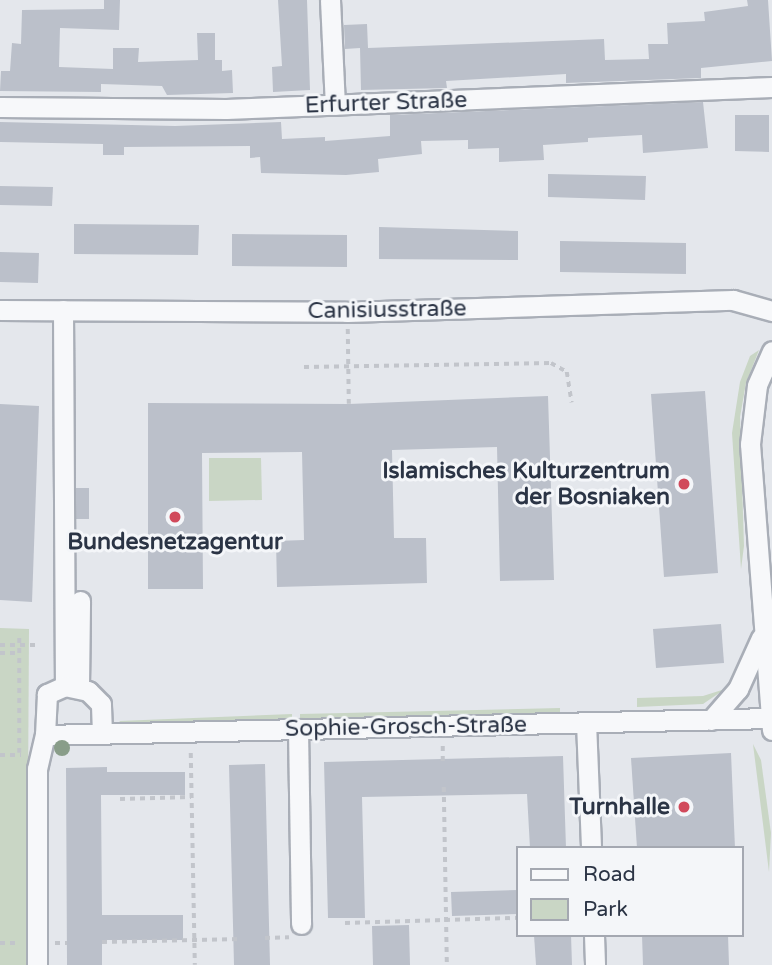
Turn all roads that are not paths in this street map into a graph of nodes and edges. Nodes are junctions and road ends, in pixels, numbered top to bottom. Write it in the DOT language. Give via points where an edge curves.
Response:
graph roads {
  1 [pos="330,0"];
  2 [pos="772,87"];
  3 [pos="335,106"];
  4 [pos="0,107"];
  5 [pos="0,310"];
  6 [pos="62,310"];
  7 [pos="772,311"];
  8 [pos="772,351"];
  9 [pos="80,601"];
  10 [pos="763,634"];
  11 [pos="72,687"];
  12 [pos="711,720"];
  13 [pos="586,722"];
  14 [pos="771,724"];
  15 [pos="298,729"];
  16 [pos="102,734"];
  17 [pos="45,735"];
  18 [pos="591,846"];
  19 [pos="301,931"];
  20 [pos="594,937"];
  21 [pos="37,965"];
  22 [pos="595,965"];
  1 -- 3 [label="street"];
  2 -- 3 [label="street, Erfurter Straße"];
  3 -- 4 [label="street, Erfurter Straße"];
  5 -- 6 [label="street, Canisiusstraße"];
  6 -- 7 [label="street, Canisiusstraße" via="347,312 733,300"];
  6 -- 11 [label="street"];
  8 -- 10 [label="street" via="757,385 750,444"];
  9 -- 11 [label="street"];
  10 -- 12 [label="street" via="738,689"];
  10 -- 14 [label="street"];
  11 -- 16 [label="street" via="101,704"];
  11 -- 17 [label="street" via="47,694"];
  12 -- 13 [label="street, Sophie-Grosch-Straße"];
  12 -- 14 [label="street, Sophie-Grosch-Straße"];
  13 -- 15 [label="street, Sophie-Grosch-Straße"];
  13 -- 18 [label="street"];
  15 -- 16 [label="street, Sophie-Grosch-Straße"];
  15 -- 19 [label="street"];
  16 -- 17 [label="street, Sophie-Grosch-Straße"];
  17 -- 21 [label="street" via="37,769"];
  20 -- 22 [label="street"];
}
